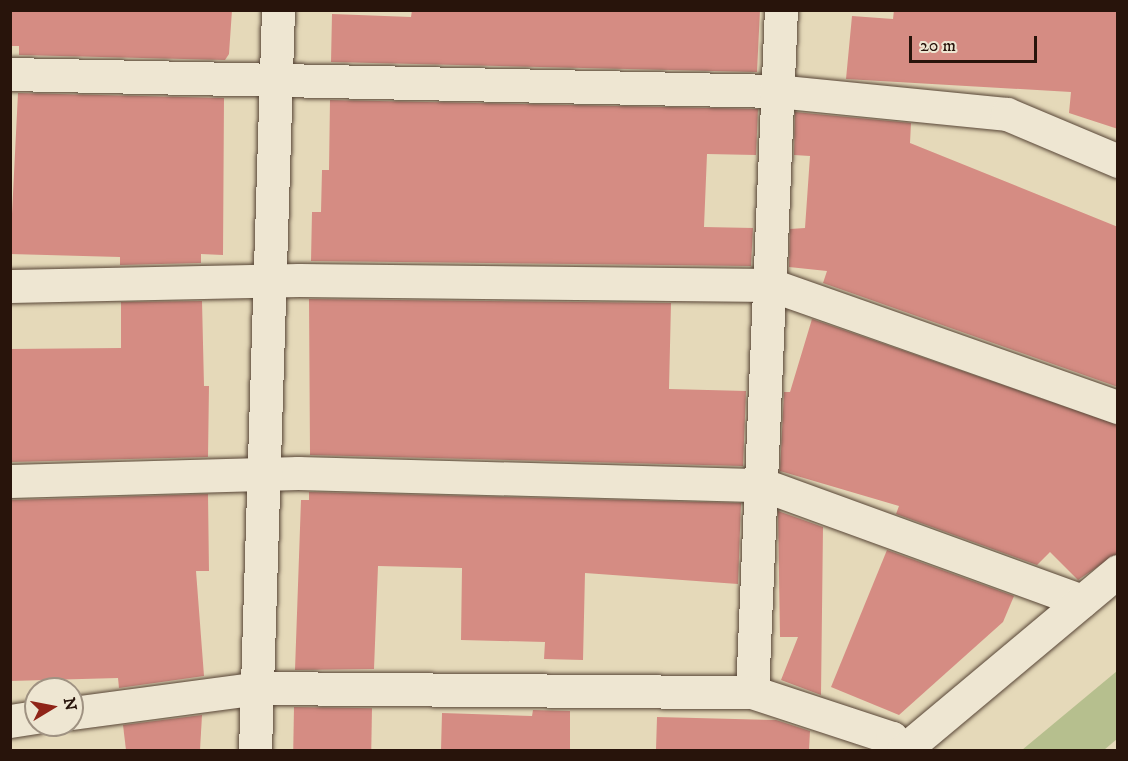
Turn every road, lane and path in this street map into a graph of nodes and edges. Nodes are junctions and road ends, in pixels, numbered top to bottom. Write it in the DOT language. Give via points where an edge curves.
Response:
graph roads {
  1 [pos="278,10"];
  2 [pos="781,10"];
  3 [pos="10,74"];
  4 [pos="277,78"];
  5 [pos="776,91"];
  6 [pos="1118,161"];
  7 [pos="271,280"];
  8 [pos="771,285"];
  9 [pos="10,286"];
  10 [pos="1118,406"];
  11 [pos="265,473"];
  12 [pos="10,481"];
  13 [pos="764,485"];
  14 [pos="1118,571"];
  15 [pos="1082,601"];
  16 [pos="259,688"];
  17 [pos="752,692"];
  18 [pos="84,711"];
  19 [pos="255,750"];
  20 [pos="903,750"];
  1 -- 4 [label="street"];
  2 -- 5 [label="street"];
  3 -- 4 [label="street"];
  4 -- 5 [label="street"];
  4 -- 7 [label="street"];
  5 -- 6 [label="street" via="1007,114"];
  5 -- 8 [label="street"];
  7 -- 8 [label="street"];
  7 -- 9 [label="street"];
  7 -- 11 [label="street"];
  8 -- 10 [label="street"];
  8 -- 13 [label="street"];
  11 -- 12 [label="street"];
  11 -- 13 [label="street"];
  11 -- 16 [label="street"];
  13 -- 15 [label="street"];
  13 -- 17 [label="street"];
  14 -- 15 [label="street"];
  15 -- 20 [label="street"];
  16 -- 17 [label="street"];
  16 -- 18 [label="street"];
  16 -- 19 [label="street"];
  17 -- 20 [label="street" via="892,738"];
}
